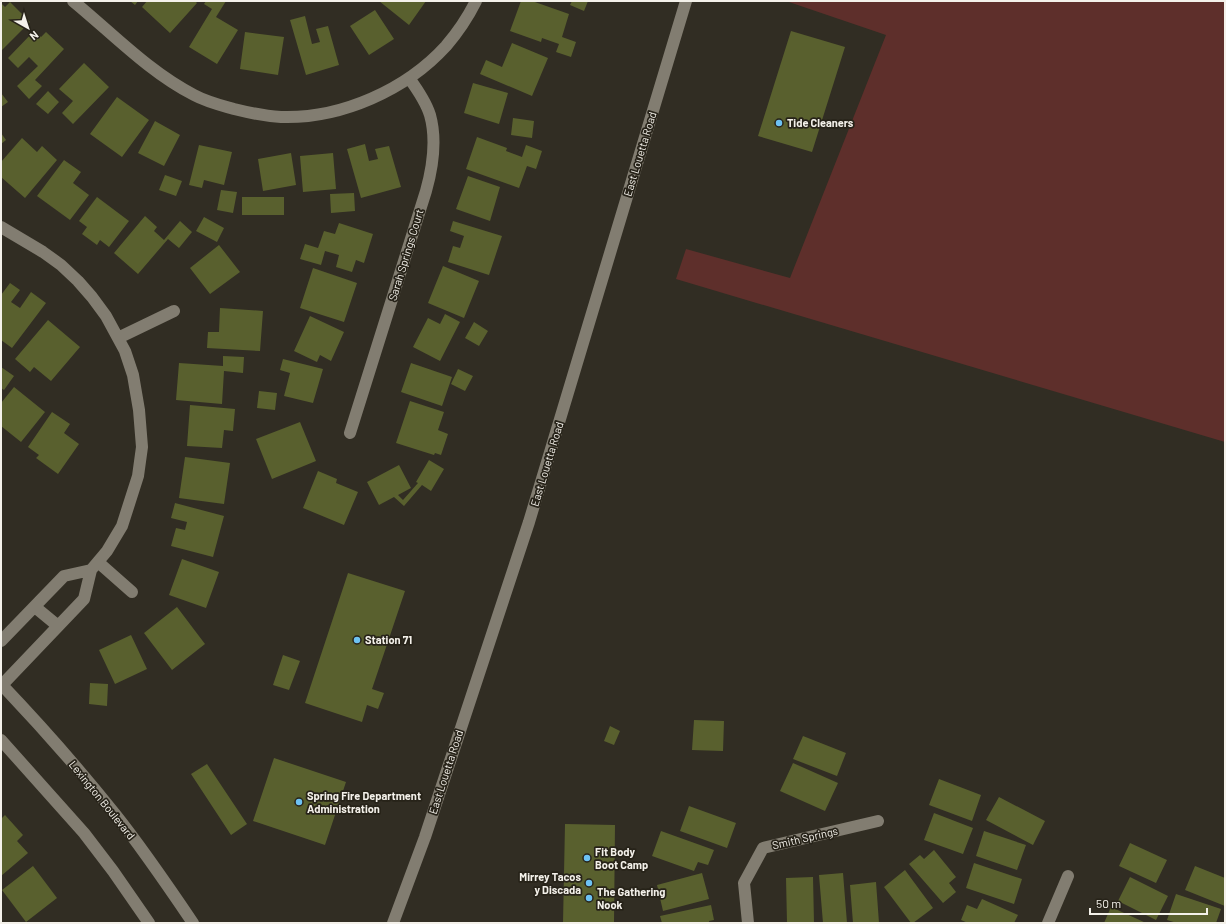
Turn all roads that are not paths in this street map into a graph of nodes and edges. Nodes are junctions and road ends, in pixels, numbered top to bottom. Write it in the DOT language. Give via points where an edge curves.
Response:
graph roads {
  1 [pos="73,1"];
  2 [pos="476,1"];
  3 [pos="686,1"];
  4 [pos="409,78"];
  5 [pos="1,227"];
  6 [pos="174,311"];
  7 [pos="118,338"];
  8 [pos="350,433"];
  9 [pos="94,566"];
  10 [pos="132,592"];
  11 [pos="35,606"];
  12 [pos="58,626"];
  13 [pos="1,641"];
  14 [pos="1,685"];
  15 [pos="1,740"];
  16 [pos="878,821"];
  17 [pos="1068,876"];
  18 [pos="149,923"];
  19 [pos="193,923"];
  20 [pos="393,923"];
  21 [pos="748,923"];
  22 [pos="1048,923"];
  1 -- 4 [label="street" via="145,62 182,88 211,103 252,114 301,117 332,112 370,99"];
  2 -- 4 [label="street" via="445,47"];
  3 -- 20 [label="street, East Louetta Road" via="529,522 425,837"];
  4 -- 8 [label="street, Sarah Springs Court" via="430,115 434,143 433,163"];
  5 -- 7 [label="street" via="43,252 78,281 106,316"];
  6 -- 7 [label="street"];
  7 -- 9 [label="street" via="133,374 142,456 122,526"];
  9 -- 10 [label="street"];
  9 -- 11 [label="street" via="64,576"];
  9 -- 12 [label="street" via="84,599"];
  11 -- 12 [label="street"];
  11 -- 13 [label="street"];
  12 -- 14 [label="street"];
  14 -- 19 [label="street, Lexington Boulevard" via="71,761 115,814"];
  15 -- 18 [label="street" via="84,833"];
  16 -- 21 [label="street, Smith Springs" via="763,848 744,883"];
  17 -- 22 [label="street"];
}
